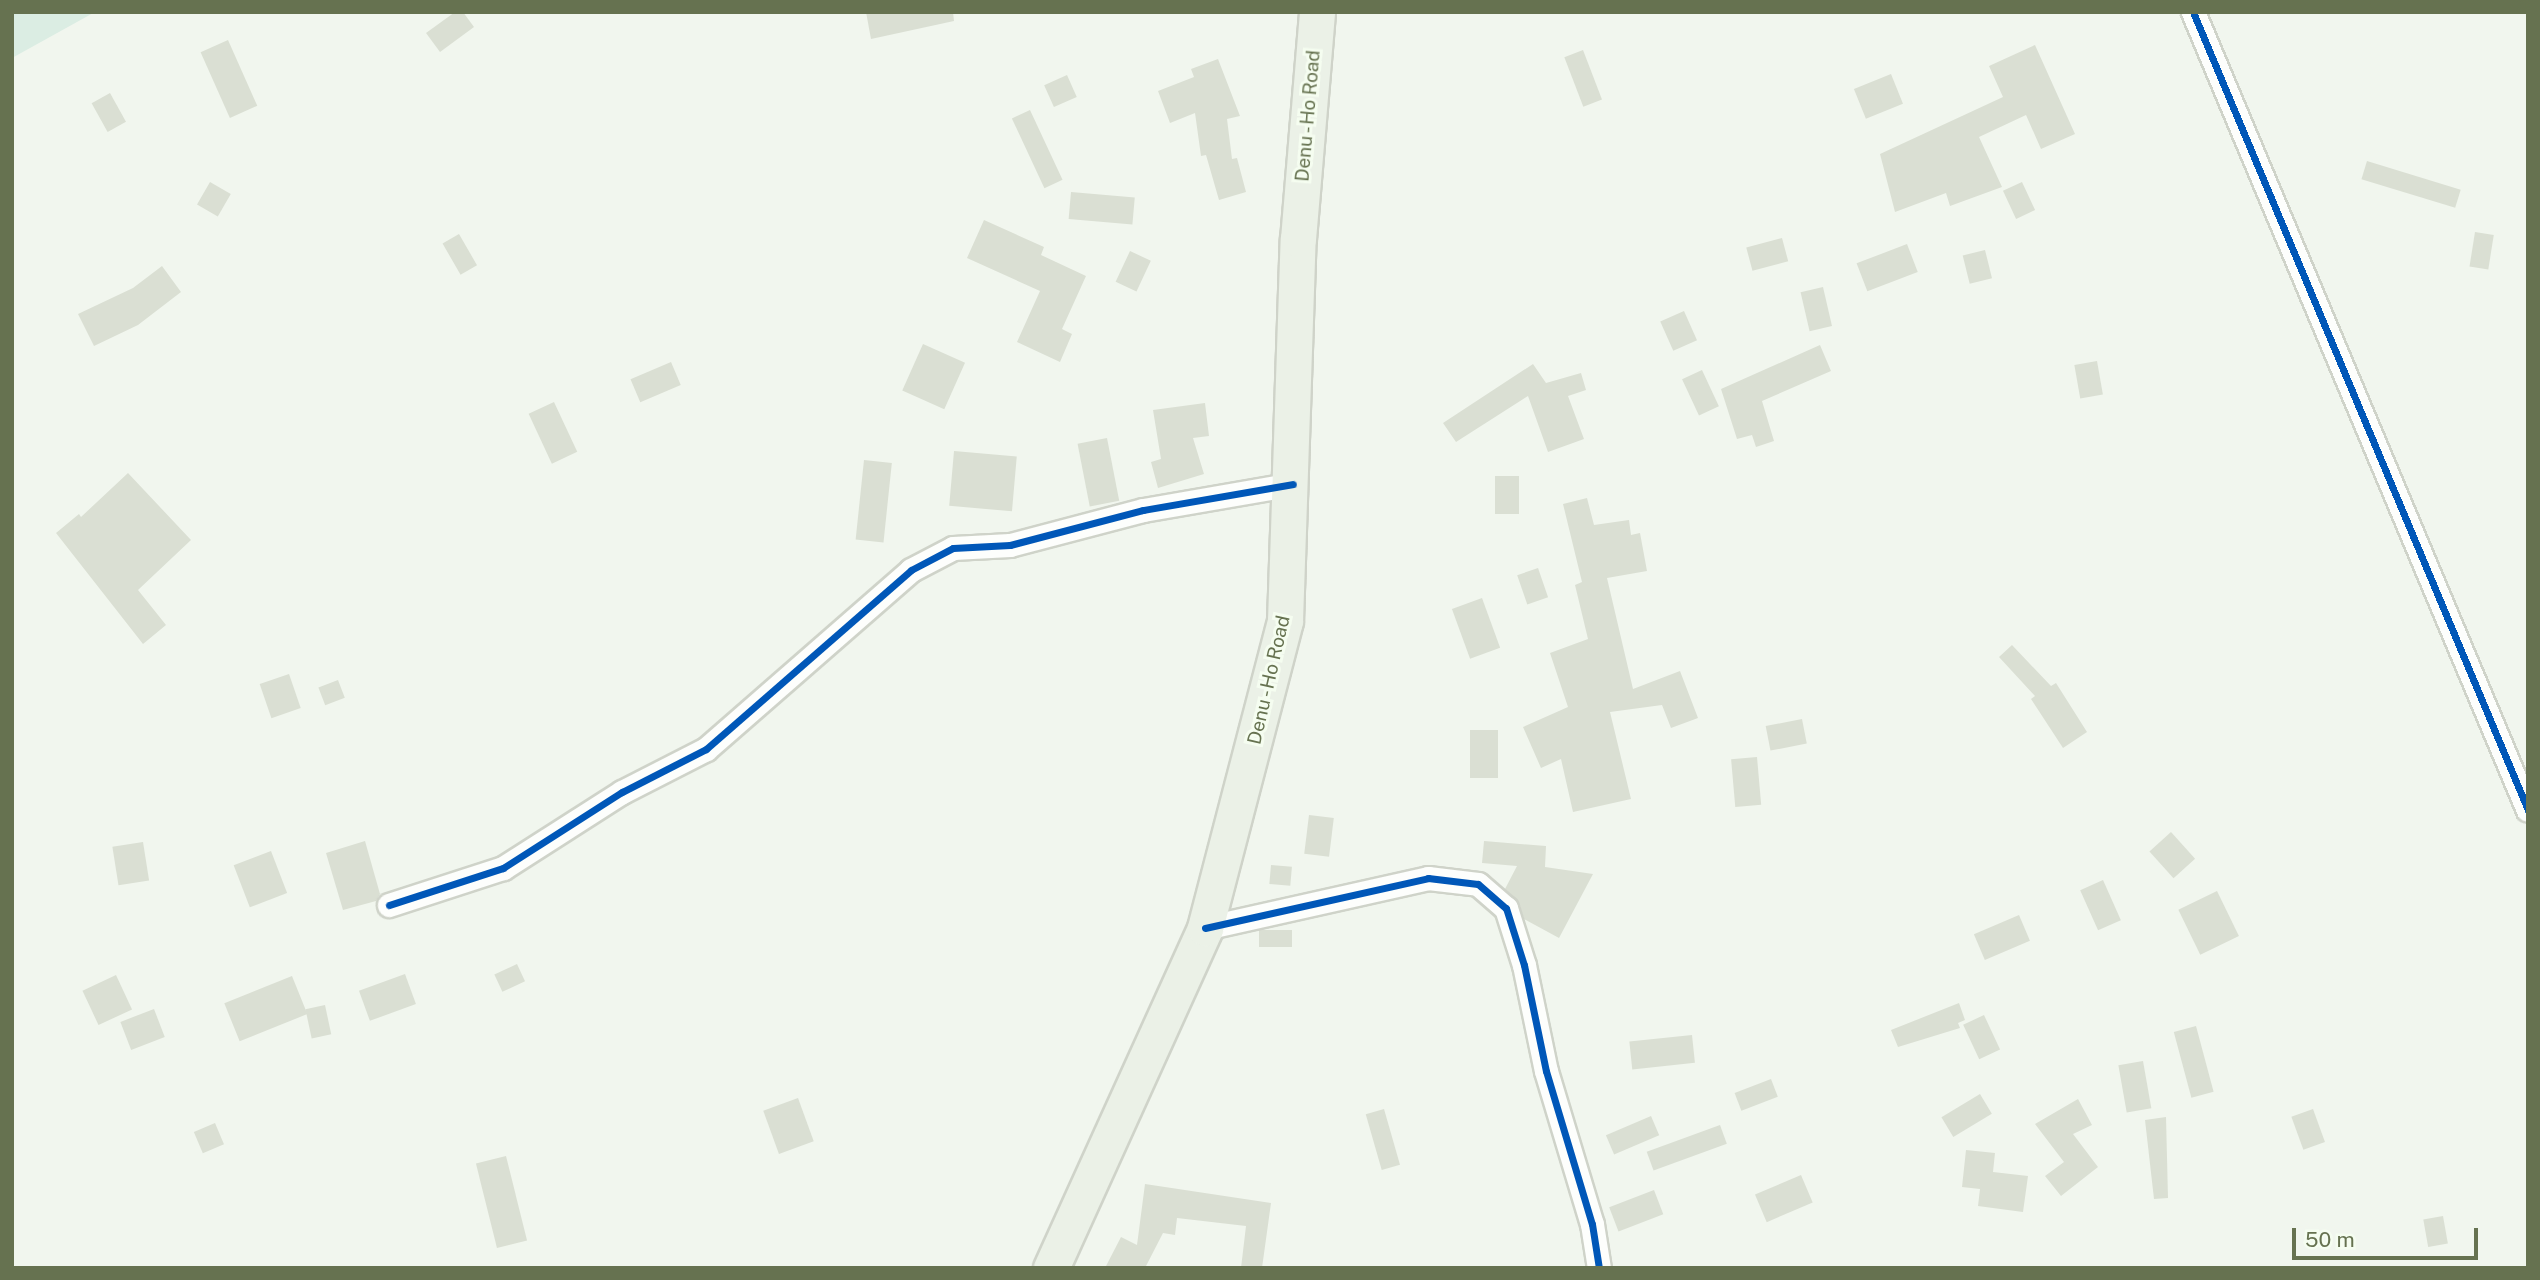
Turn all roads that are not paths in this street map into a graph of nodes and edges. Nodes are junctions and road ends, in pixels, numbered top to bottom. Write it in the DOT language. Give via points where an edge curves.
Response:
graph roads {
  1 [pos="1317,12"];
  2 [pos="2193,12"];
  3 [pos="1293,484"];
  4 [pos="2528,810"];
  5 [pos="389,905"];
  6 [pos="1205,928"];
  7 [pos="1051,1268"];
  8 [pos="1600,1268"];
  1 -- 3 [label="main road, Denu - Ho Road" via="1298,239"];
  2 -- 4 [label="street"];
  3 -- 5 [label="street" via="1143,510 1010,545 953,548 911,570 706,749 622,792 503,868"];
  3 -- 6 [label="main road, Denu - Ho Road" via="1285,621"];
  6 -- 7 [label="main road, Denu - Ho Road"];
  6 -- 8 [label="street" via="1428,878 1478,884 1506,908"];
}
